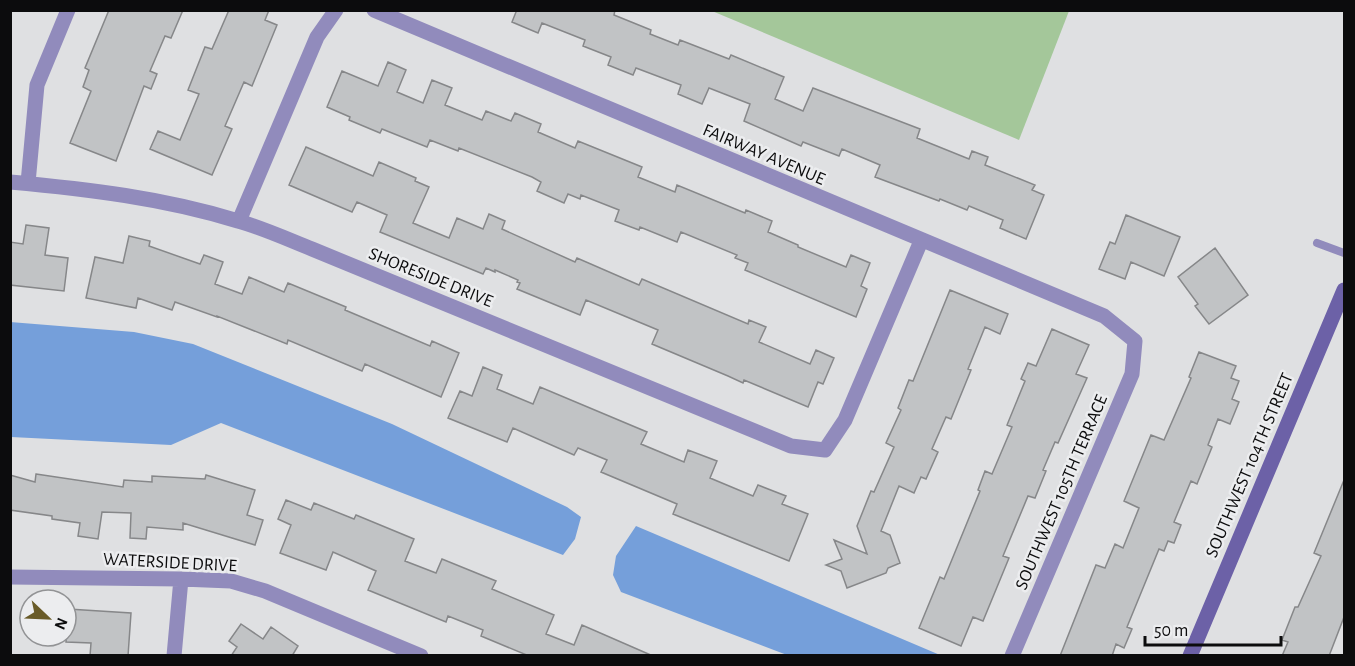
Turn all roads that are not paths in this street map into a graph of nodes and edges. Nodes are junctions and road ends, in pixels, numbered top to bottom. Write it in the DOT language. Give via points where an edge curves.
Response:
graph roads {
  1 [pos="68,10"];
  2 [pos="336,10"];
  3 [pos="374,10"];
  4 [pos="10,182"];
  5 [pos="28,183"];
  6 [pos="239,221"];
  7 [pos="921,241"];
  8 [pos="1317,243"];
  9 [pos="1344,253"];
  10 [pos="1344,290"];
  11 [pos="1135,341"];
  12 [pos="10,577"];
  13 [pos="181,579"];
  14 [pos="174,656"];
  15 [pos="421,656"];
  16 [pos="1012,656"];
  17 [pos="1190,656"];
  1 -- 5 [label="street" via="37,85"];
  2 -- 6 [label="street" via="317,37"];
  3 -- 7 [label="street, FAIRWAY AVENUE"];
  4 -- 5 [label="street, SHORESIDE DRIVE"];
  5 -- 6 [label="street, SHORESIDE DRIVE" via="133,196"];
  6 -- 7 [label="street, SHORESIDE DRIVE" via="791,446 825,450 845,420"];
  7 -- 11 [label="street, FAIRWAY AVENUE" via="1104,316"];
  8 -- 9 [label="lane"];
  10 -- 17 [label="main road, SOUTHWEST 104TH STREET"];
  11 -- 16 [label="street, SOUTHWEST 105TH TERRACE" via="1132,374"];
  12 -- 13 [label="street, WATERSIDE DRIVE"];
  13 -- 14 [label="street"];
  13 -- 15 [label="street, WATERSIDE DRIVE" via="249,586"];
}
